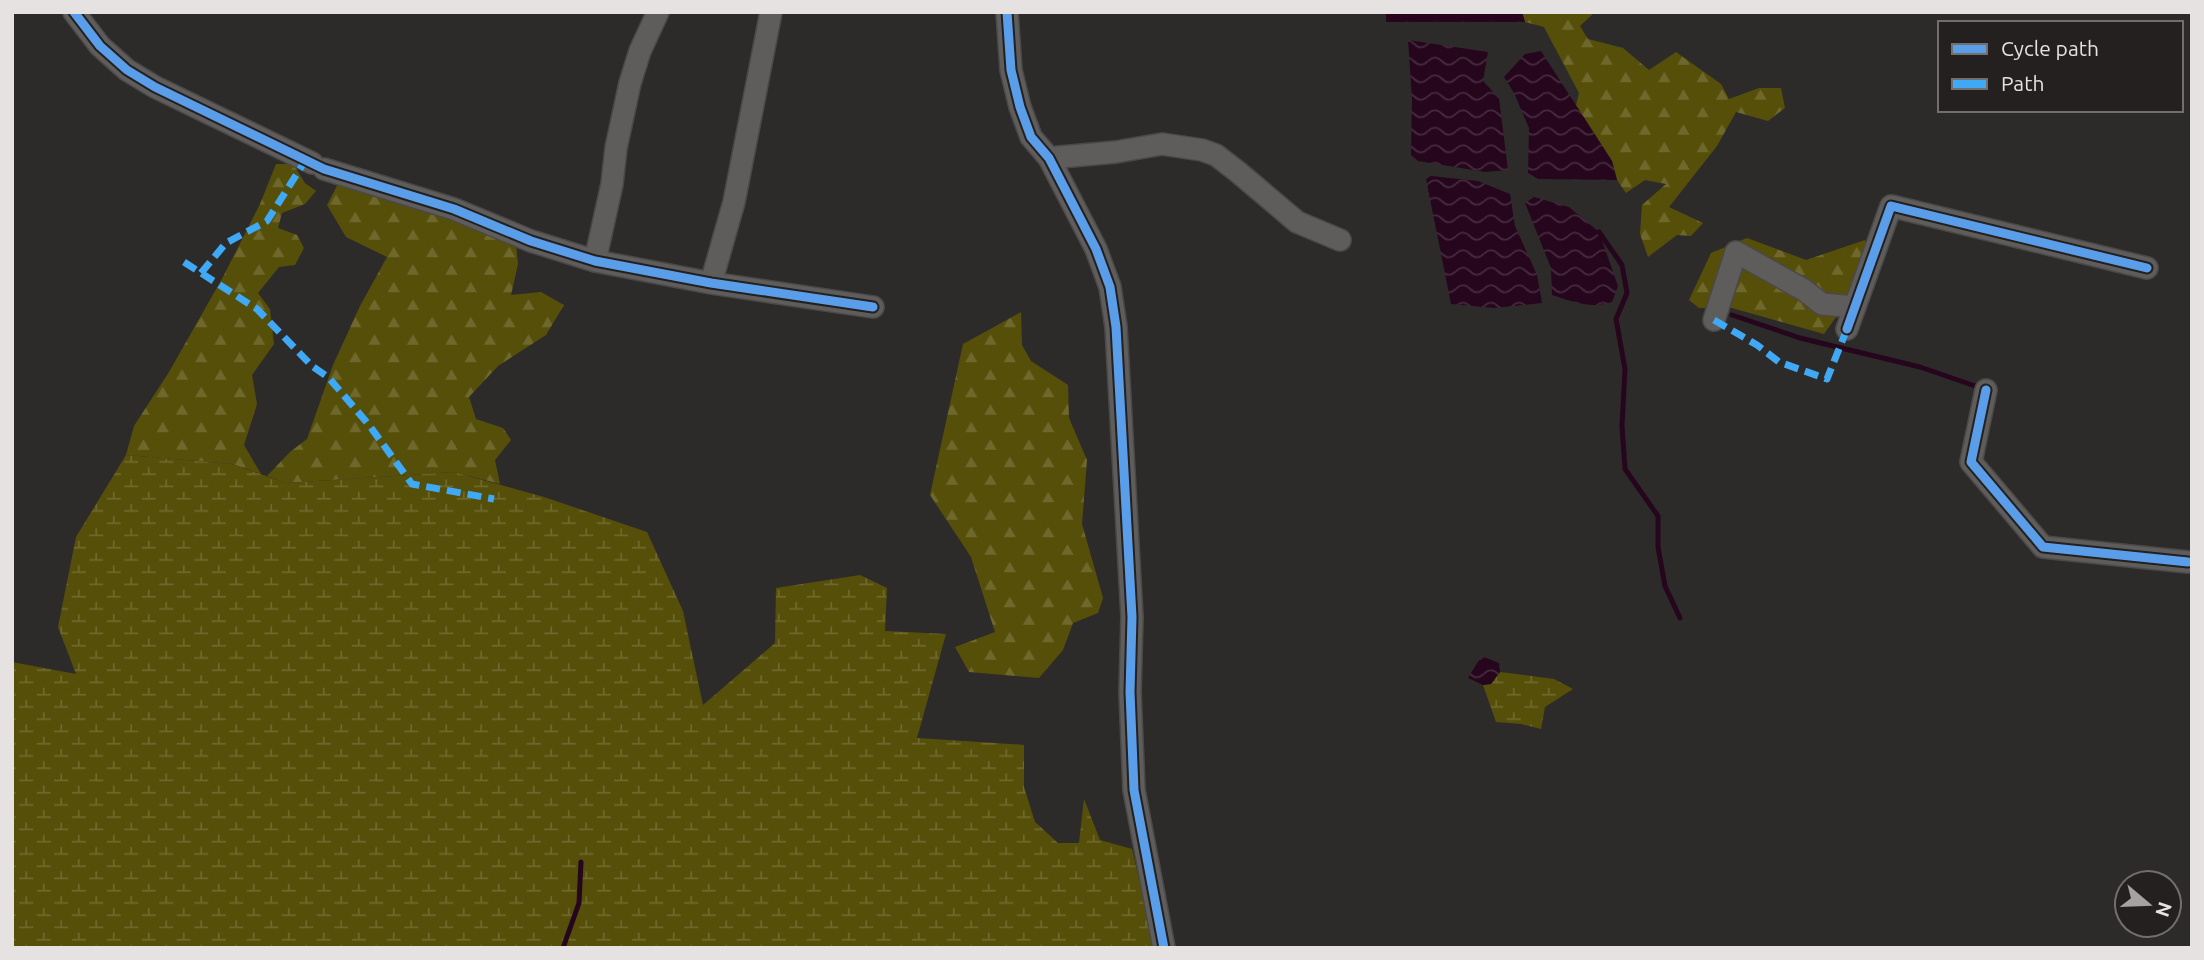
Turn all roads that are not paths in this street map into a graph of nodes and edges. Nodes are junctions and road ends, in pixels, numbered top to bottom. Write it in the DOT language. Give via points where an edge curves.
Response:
graph roads {
  1 [pos="75,12"];
  2 [pos="658,12"];
  3 [pos="771,12"];
  4 [pos="1007,12"];
  5 [pos="1049,158"];
  6 [pos="1340,240"];
  7 [pos="595,261"];
  8 [pos="2147,268"];
  9 [pos="711,283"];
  10 [pos="873,307"];
  11 [pos="1855,307"];
  12 [pos="1714,320"];
  13 [pos="1847,329"];
  14 [pos="1986,390"];
  15 [pos="2188,562"];
  16 [pos="1164,948"];
  1 -- 7 [label="street" via="100,46 127,70 318,166"];
  2 -- 7 [label="street" via="630,83"];
  3 -- 9 [label="street" via="734,202"];
  4 -- 5 [label="street" via="1011,70 1020,107 1031,136"];
  5 -- 6 [label="street" via="1162,144 1202,150 1223,161 1297,222"];
  5 -- 16 [label="street" via="1096,249 1112,300 1132,617 1134,790"];
  7 -- 9 [label="street"];
  8 -- 11 [label="street" via="1891,206"];
  9 -- 10 [label="street"];
  11 -- 12 [label="street" via="1822,304 1736,252"];
  11 -- 13 [label="street"];
  14 -- 15 [label="street" via="1971,462 2043,547"];
}
